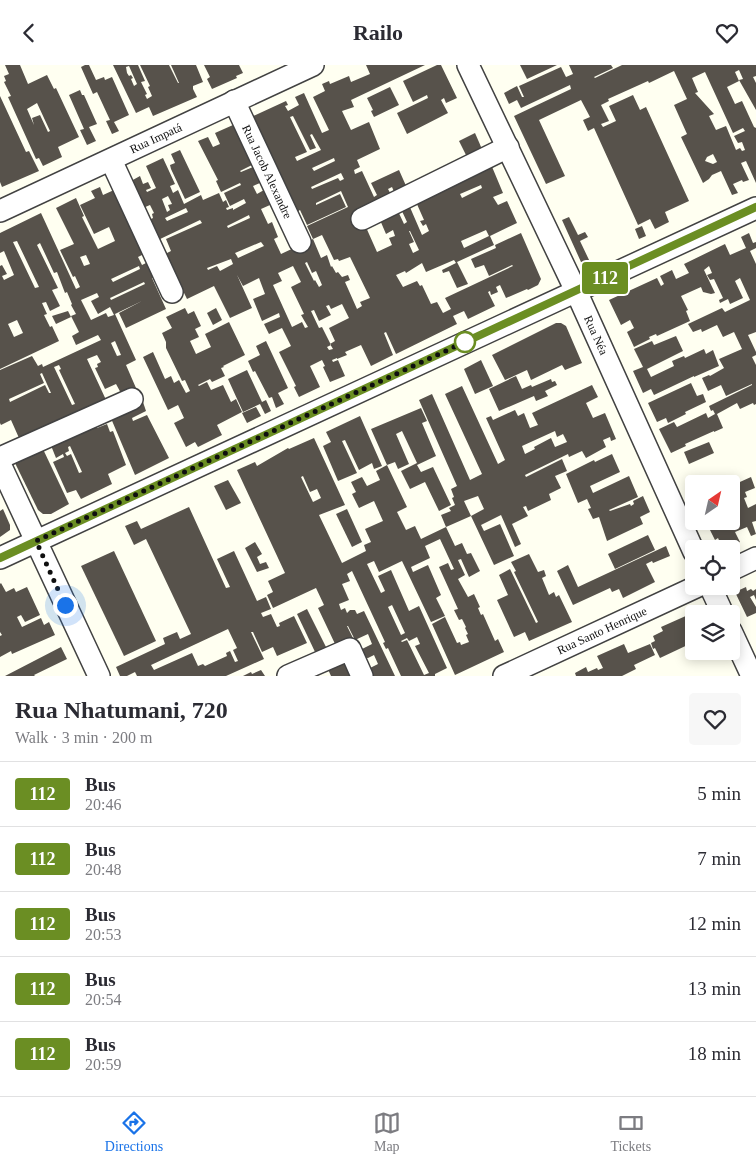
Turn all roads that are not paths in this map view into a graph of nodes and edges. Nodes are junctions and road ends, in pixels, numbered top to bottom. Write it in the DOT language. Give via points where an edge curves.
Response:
graph roads {
  1 [pos="313,65"];
  2 [pos="468,65"];
  3 [pos="234,101"];
  4 [pos="508,147"];
  5 [pos="111,160"];
  6 [pos="756,207"];
  7 [pos="0,211"];
  8 [pos="362,219"];
  9 [pos="300,243"];
  10 [pos="576,291"];
  11 [pos="172,292"];
  12 [pos="132,399"];
  13 [pos="1,468"];
  14 [pos="689,540"];
  15 [pos="36,541"];
  16 [pos="0,558"];
  17 [pos="756,559"];
  18 [pos="740,566"];
  19 [pos="685,592"];
  20 [pos="740,650"];
  21 [pos="99,676"];
  22 [pos="288,676"];
  23 [pos="362,676"];
  24 [pos="504,676"];
  25 [pos="752,676"];
  1 -- 3 [label="street, Rua Impatá"];
  2 -- 4 [label="street, Rua Néa"];
  3 -- 5 [label="street, Rua Impatá"];
  3 -- 9 [label="street, Rua Jacob Alexandre"];
  4 -- 8 [label="street"];
  4 -- 10 [label="street, Rua Néa"];
  5 -- 7 [label="street, Rua Impatá"];
  5 -- 11 [label="street"];
  6 -- 10 [label="street"];
  10 -- 14 [label="street, Rua Néa"];
  10 -- 15 [label="street"];
  12 -- 13 [label="street"];
  13 -- 15 [label="street"];
  15 -- 16 [label="street"];
  15 -- 21 [label="street"];
  17 -- 18 [label="street"];
  19 -- 24 [label="street, Rua Santo Henrique"];
  20 -- 25 [label="street"];
  22 -- 23 [label="street" via="350,649"];
}
